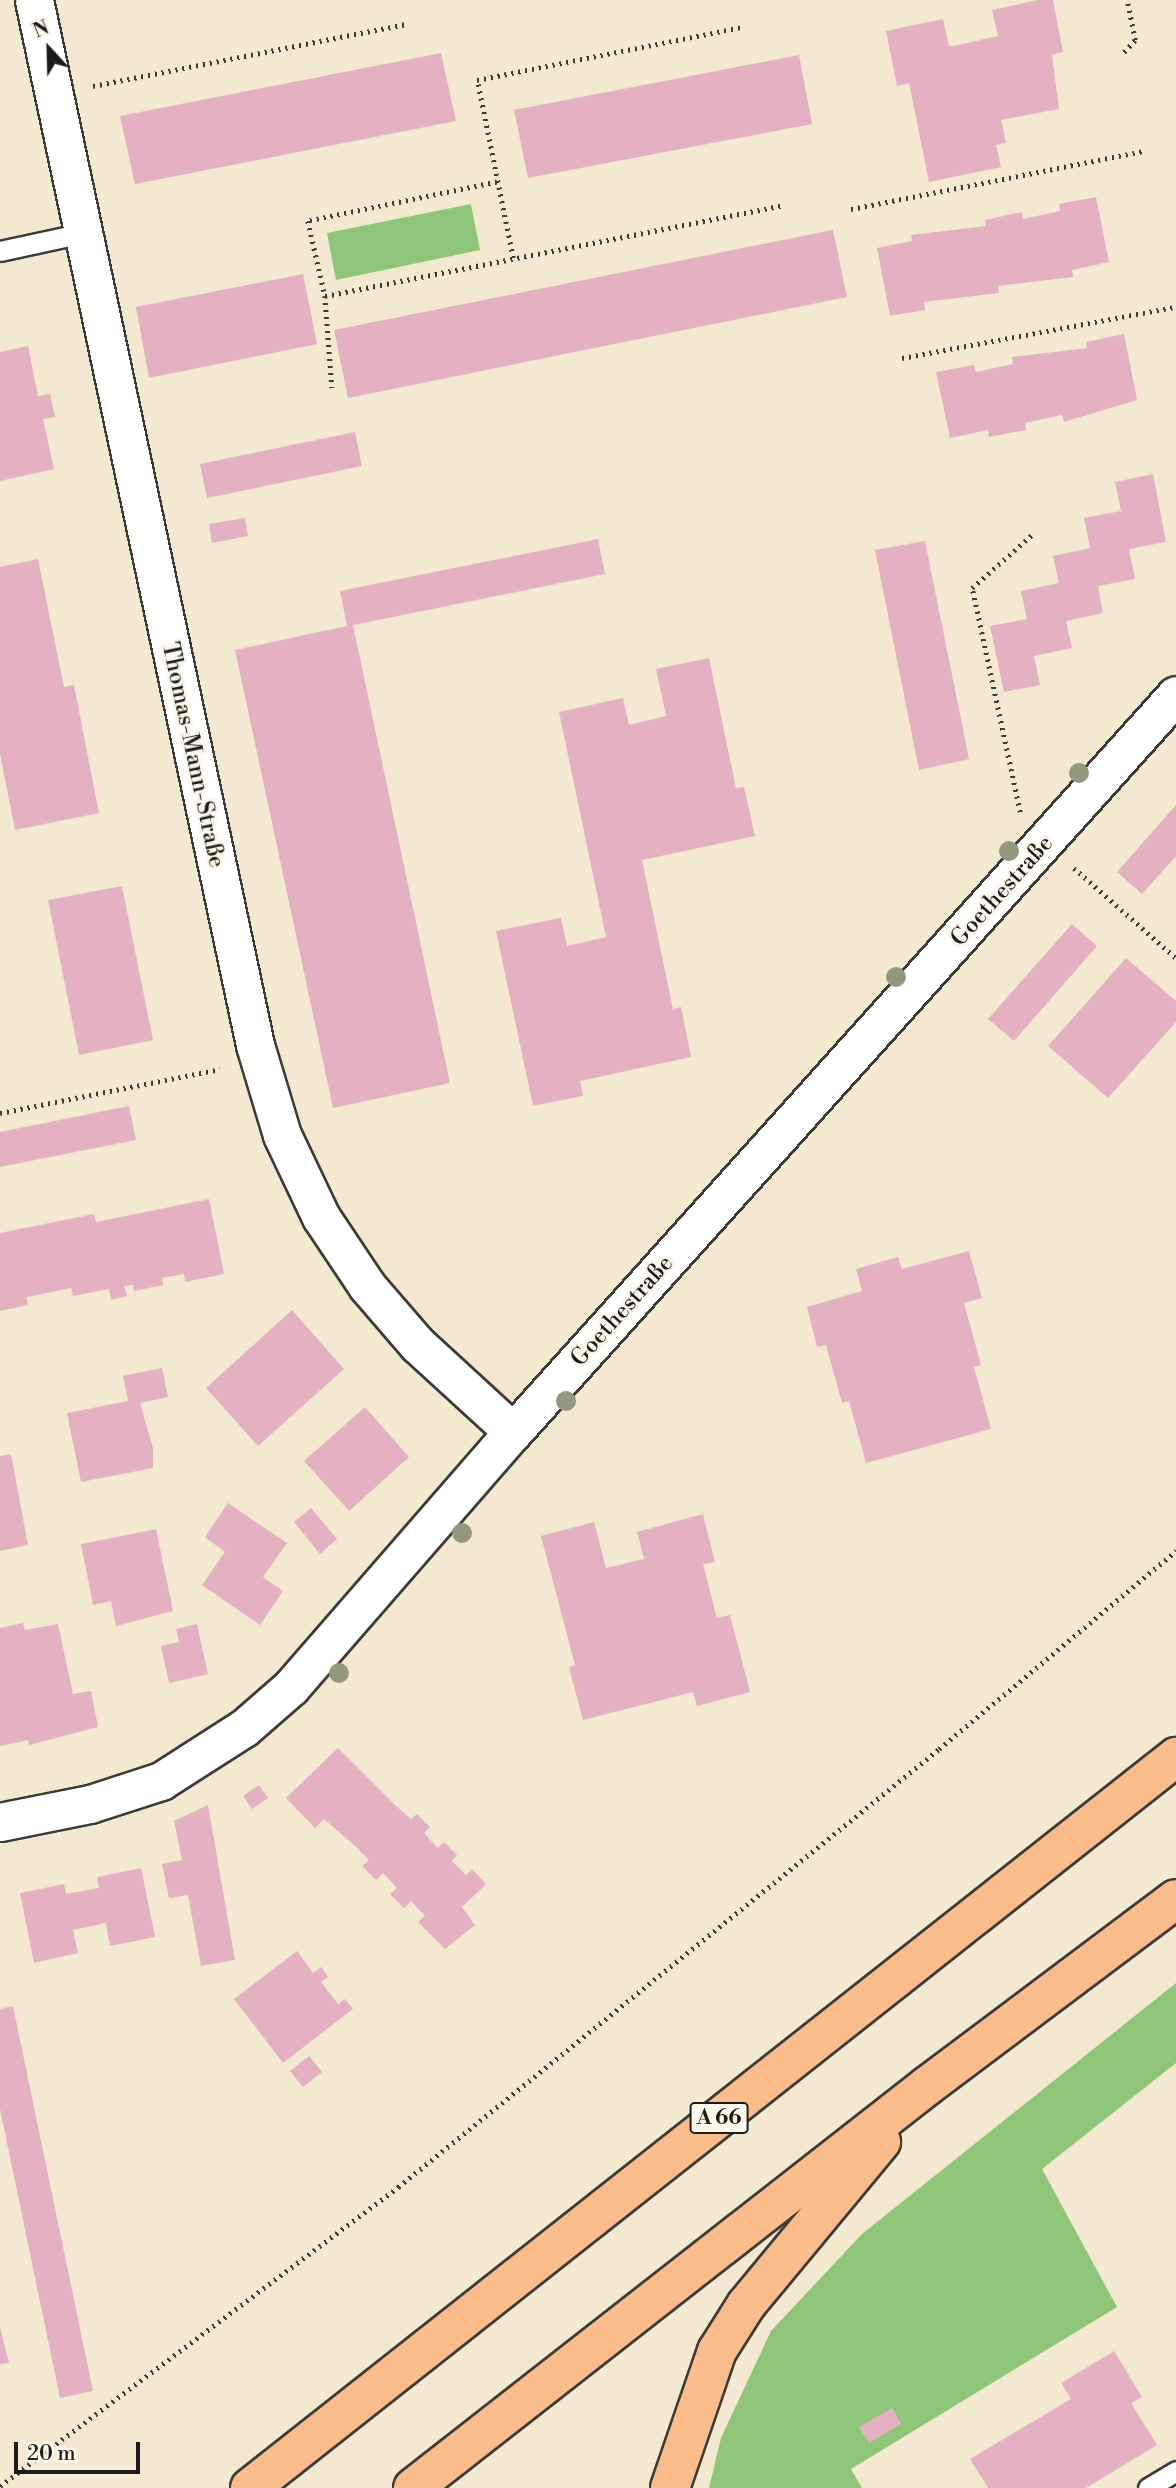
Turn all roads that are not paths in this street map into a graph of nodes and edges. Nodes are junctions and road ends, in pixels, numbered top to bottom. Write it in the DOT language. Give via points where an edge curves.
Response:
graph roads {
  1 [pos="34,0"];
  2 [pos="83,233"];
  3 [pos="0,251"];
  4 [pos="1176,695"];
  5 [pos="513,1432"];
  6 [pos="1176,1757"];
  7 [pos="0,1822"];
  8 [pos="1176,1899"];
  9 [pos="927,2087"];
  10 [pos="1176,2471"];
  11 [pos="250,2488"];
  12 [pos="413,2488"];
  13 [pos="670,2488"];
  14 [pos="1148,2488"];
  1 -- 2 [label="street, Thomas-Mann-Straße"];
  2 -- 3 [label="lane"];
  2 -- 5 [label="street, Thomas-Mann-Straße" via="259,1062 300,1178 342,1251 417,1344"];
  4 -- 5 [label="street, Goethestraße"];
  5 -- 7 [label="street, Goethestraße" via="343,1631 244,1728 161,1781 78,1807"];
  6 -- 11 [label="highway, A 66"];
  8 -- 9 [label="highway"];
  9 -- 12 [label="highway"];
  9 -- 13 [label="highway" via="746,2305 717,2351"];
  10 -- 14 [label="lane"];
}
